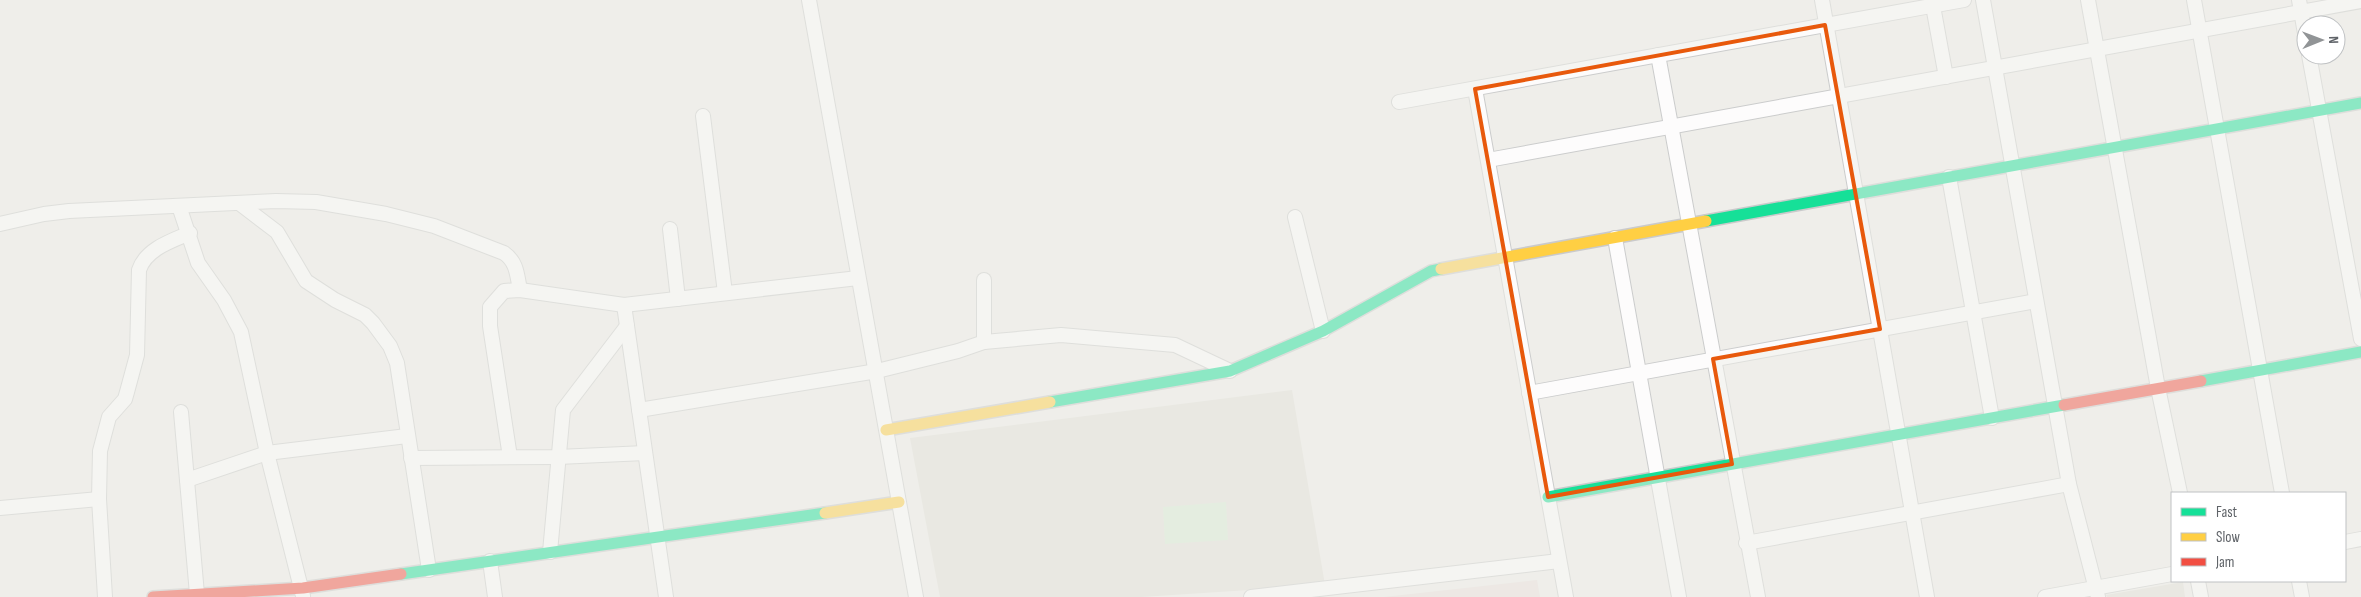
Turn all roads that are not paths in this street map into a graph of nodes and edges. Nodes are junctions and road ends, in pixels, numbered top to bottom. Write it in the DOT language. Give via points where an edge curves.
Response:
graph roads {
  1 [pos="809,0"];
  2 [pos="1822,0"];
  3 [pos="1964,0"];
  4 [pos="1982,0"];
  5 [pos="2088,0"];
  6 [pos="2194,0"];
  7 [pos="2361,1"];
  8 [pos="1933,6"];
  9 [pos="2300,6"];
  10 [pos="1825,25"];
  11 [pos="2200,30"];
  12 [pos="2097,49"];
  13 [pos="1658,55"];
  14 [pos="2311,65"];
  15 [pos="1995,68"];
  16 [pos="1946,77"];
  17 [pos="1475,89"];
  18 [pos="1838,96"];
  19 [pos="1399,102"];
  20 [pos="2361,102"];
  21 [pos="2319,110"];
  22 [pos="703,116"];
  23 [pos="1671,126"];
  24 [pos="2217,128"];
  25 [pos="2114,147"];
  26 [pos="1488,160"];
  27 [pos="2012,166"];
  28 [pos="1949,177"];
  29 [pos="1855,194"];
  30 [pos="239,203"];
  31 [pos="179,206"];
  32 [pos="1295,217"];
  33 [pos="0,224"];
  34 [pos="1689,224"];
  35 [pos="670,229"];
  36 [pos="190,233"];
  37 [pos="1615,238"];
  38 [pos="1505,258"];
  39 [pos="858,278"];
  40 [pos="984,280"];
  41 [pos="520,290"];
  42 [pos="725,293"];
  43 [pos="678,299"];
  44 [pos="2036,301"];
  45 [pos="624,305"];
  46 [pos="1974,312"];
  47 [pos="627,326"];
  48 [pos="1880,329"];
  49 [pos="1323,331"];
  50 [pos="2361,339"];
  51 [pos="984,342"];
  52 [pos="2361,352"];
  53 [pos="1713,359"];
  54 [pos="877,370"];
  55 [pos="2260,370"];
  56 [pos="1230,371"];
  57 [pos="1639,373"];
  58 [pos="2158,388"];
  59 [pos="1529,392"];
  60 [pos="2055,406"];
  61 [pos="639,410"];
  62 [pos="180,412"];
  63 [pos="1992,418"];
  64 [pos="886,430"];
  65 [pos="1898,434"];
  66 [pos="407,436"];
  67 [pos="267,453"];
  68 [pos="645,453"];
  69 [pos="558,456"];
  70 [pos="510,457"];
  71 [pos="411,458"];
  72 [pos="1732,464"];
  73 [pos="1658,477"];
  74 [pos="187,480"];
  75 [pos="2069,484"];
  76 [pos="2180,492"];
  77 [pos="2282,492"];
  78 [pos="1548,497"];
  79 [pos="99,499"];
  80 [pos="899,502"];
  81 [pos="0,508"];
  82 [pos="1912,512"];
  83 [pos="657,536"];
  84 [pos="2361,539"];
  85 [pos="2346,542"];
  86 [pos="1746,543"];
  87 [pos="550,552"];
  88 [pos="490,561"];
  89 [pos="1559,561"];
  90 [pos="429,570"];
  91 [pos="2171,574"];
  92 [pos="2198,582"];
  93 [pos="2299,582"];
  94 [pos="303,592"];
  95 [pos="2098,592"];
  96 [pos="197,594"];
  97 [pos="106,597"];
  98 [pos="153,597"];
  99 [pos="494,597"];
  100 [pos="666,597"];
  101 [pos="916,597"];
  102 [pos="1251,597"];
  103 [pos="1566,597"];
  104 [pos="1679,597"];
  105 [pos="1758,597"];
  106 [pos="1928,597"];
  107 [pos="2045,597"];
  108 [pos="2201,597"];
  109 [pos="2302,597"];
  1 -- 39 [label="street"];
  2 -- 10 [label="street"];
  3 -- 8 [label="street"];
  4 -- 15 [label="street"];
  5 -- 12 [label="street"];
  6 -- 11 [label="street"];
  7 -- 9 [label="street"];
  8 -- 10 [label="street"];
  8 -- 16 [label="street"];
  9 -- 11 [label="street"];
  10 -- 13 [label="street"];
  10 -- 18 [label="street"];
  11 -- 12 [label="street"];
  11 -- 24 [label="street"];
  12 -- 15 [label="street"];
  12 -- 25 [label="street"];
  13 -- 17 [label="street"];
  13 -- 23 [label="street"];
  14 -- 21 [label="street"];
  15 -- 16 [label="street"];
  15 -- 27 [label="street"];
  16 -- 18 [label="street"];
  17 -- 19 [label="street"];
  17 -- 26 [label="street"];
  18 -- 23 [label="street"];
  18 -- 29 [label="street"];
  20 -- 21 [label="street"];
  21 -- 24 [label="street"];
  21 -- 50 [label="street"];
  22 -- 42 [label="street"];
  23 -- 26 [label="street"];
  23 -- 34 [label="street"];
  24 -- 25 [label="street"];
  24 -- 55 [label="street"];
  25 -- 27 [label="street"];
  25 -- 58 [label="street"];
  26 -- 38 [label="street"];
  27 -- 28 [label="street"];
  27 -- 44 [label="street"];
  28 -- 29 [label="street"];
  28 -- 46 [label="street"];
  29 -- 34 [label="street"];
  29 -- 48 [label="street"];
  30 -- 31 [label="street"];
  30 -- 41 [label="street" via="316,202 434,226 512,258"];
  30 -- 66 [label="street" via="277,232 306,281 365,315 383,334 397,363"];
  31 -- 33 [label="street" via="69,211"];
  31 -- 36 [label="street"];
  32 -- 49 [label="street"];
  34 -- 37 [label="street"];
  34 -- 53 [label="street"];
  35 -- 43 [label="street"];
  36 -- 67 [label="street" via="198,264 224,300 241,332"];
  36 -- 79 [label="street" via="160,247 142,260 138,279 137,354 125,399 109,417 102,437"];
  37 -- 38 [label="street"];
  37 -- 57 [label="street"];
  38 -- 49 [label="street" via="1431,271"];
  38 -- 59 [label="street"];
  39 -- 42 [label="street"];
  39 -- 54 [label="street"];
  40 -- 51 [label="street"];
  41 -- 45 [label="street"];
  41 -- 70 [label="street" via="504,291 490,306 490,326"];
  42 -- 43 [label="street"];
  43 -- 45 [label="street"];
  44 -- 46 [label="street"];
  44 -- 60 [label="street"];
  45 -- 47 [label="street"];
  46 -- 48 [label="street"];
  46 -- 63 [label="street"];
  47 -- 61 [label="street"];
  47 -- 69 [label="street" via="563,410"];
  48 -- 53 [label="street"];
  48 -- 65 [label="street"];
  49 -- 56 [label="street"];
  51 -- 54 [label="street"];
  51 -- 56 [label="street" via="1061,335 1174,345"];
  52 -- 55 [label="street"];
  53 -- 57 [label="street"];
  53 -- 72 [label="street"];
  54 -- 61 [label="street"];
  54 -- 64 [label="street"];
  55 -- 58 [label="street"];
  55 -- 77 [label="street"];
  56 -- 64 [label="street"];
  57 -- 59 [label="street"];
  57 -- 73 [label="street"];
  58 -- 60 [label="street"];
  58 -- 76 [label="street"];
  59 -- 78 [label="street"];
  60 -- 63 [label="street"];
  60 -- 75 [label="street"];
  61 -- 68 [label="street"];
  62 -- 74 [label="street"];
  63 -- 65 [label="street"];
  64 -- 80 [label="street"];
  65 -- 72 [label="street"];
  65 -- 82 [label="street"];
  66 -- 67 [label="street"];
  66 -- 71 [label="street"];
  67 -- 74 [label="street"];
  67 -- 94 [label="street"];
  68 -- 69 [label="street"];
  68 -- 83 [label="street"];
  69 -- 70 [label="street"];
  69 -- 87 [label="street"];
  70 -- 71 [label="street"];
  71 -- 90 [label="street"];
  72 -- 73 [label="street"];
  72 -- 86 [label="street"];
  73 -- 78 [label="street"];
  73 -- 104 [label="street"];
  74 -- 96 [label="street"];
  75 -- 82 [label="street"];
  75 -- 95 [label="street"];
  78 -- 89 [label="street"];
  79 -- 81 [label="street"];
  79 -- 97 [label="street"];
  80 -- 83 [label="street"];
  80 -- 101 [label="street"];
  82 -- 86 [label="street"];
  82 -- 106 [label="street"];
  83 -- 87 [label="street"];
  83 -- 100 [label="street"];
  84 -- 85 [label="street"];
  86 -- 105 [label="street"];
  87 -- 88 [label="street"];
  88 -- 90 [label="street"];
  88 -- 99 [label="street"];
  89 -- 102 [label="street"];
  89 -- 103 [label="street"];
  90 -- 94 [label="street"];
  91 -- 95 [label="street"];
  92 -- 108 [label="street"];
  93 -- 109 [label="street"];
  94 -- 96 [label="street"];
  95 -- 107 [label="street"];
  96 -- 98 [label="street"];
}
